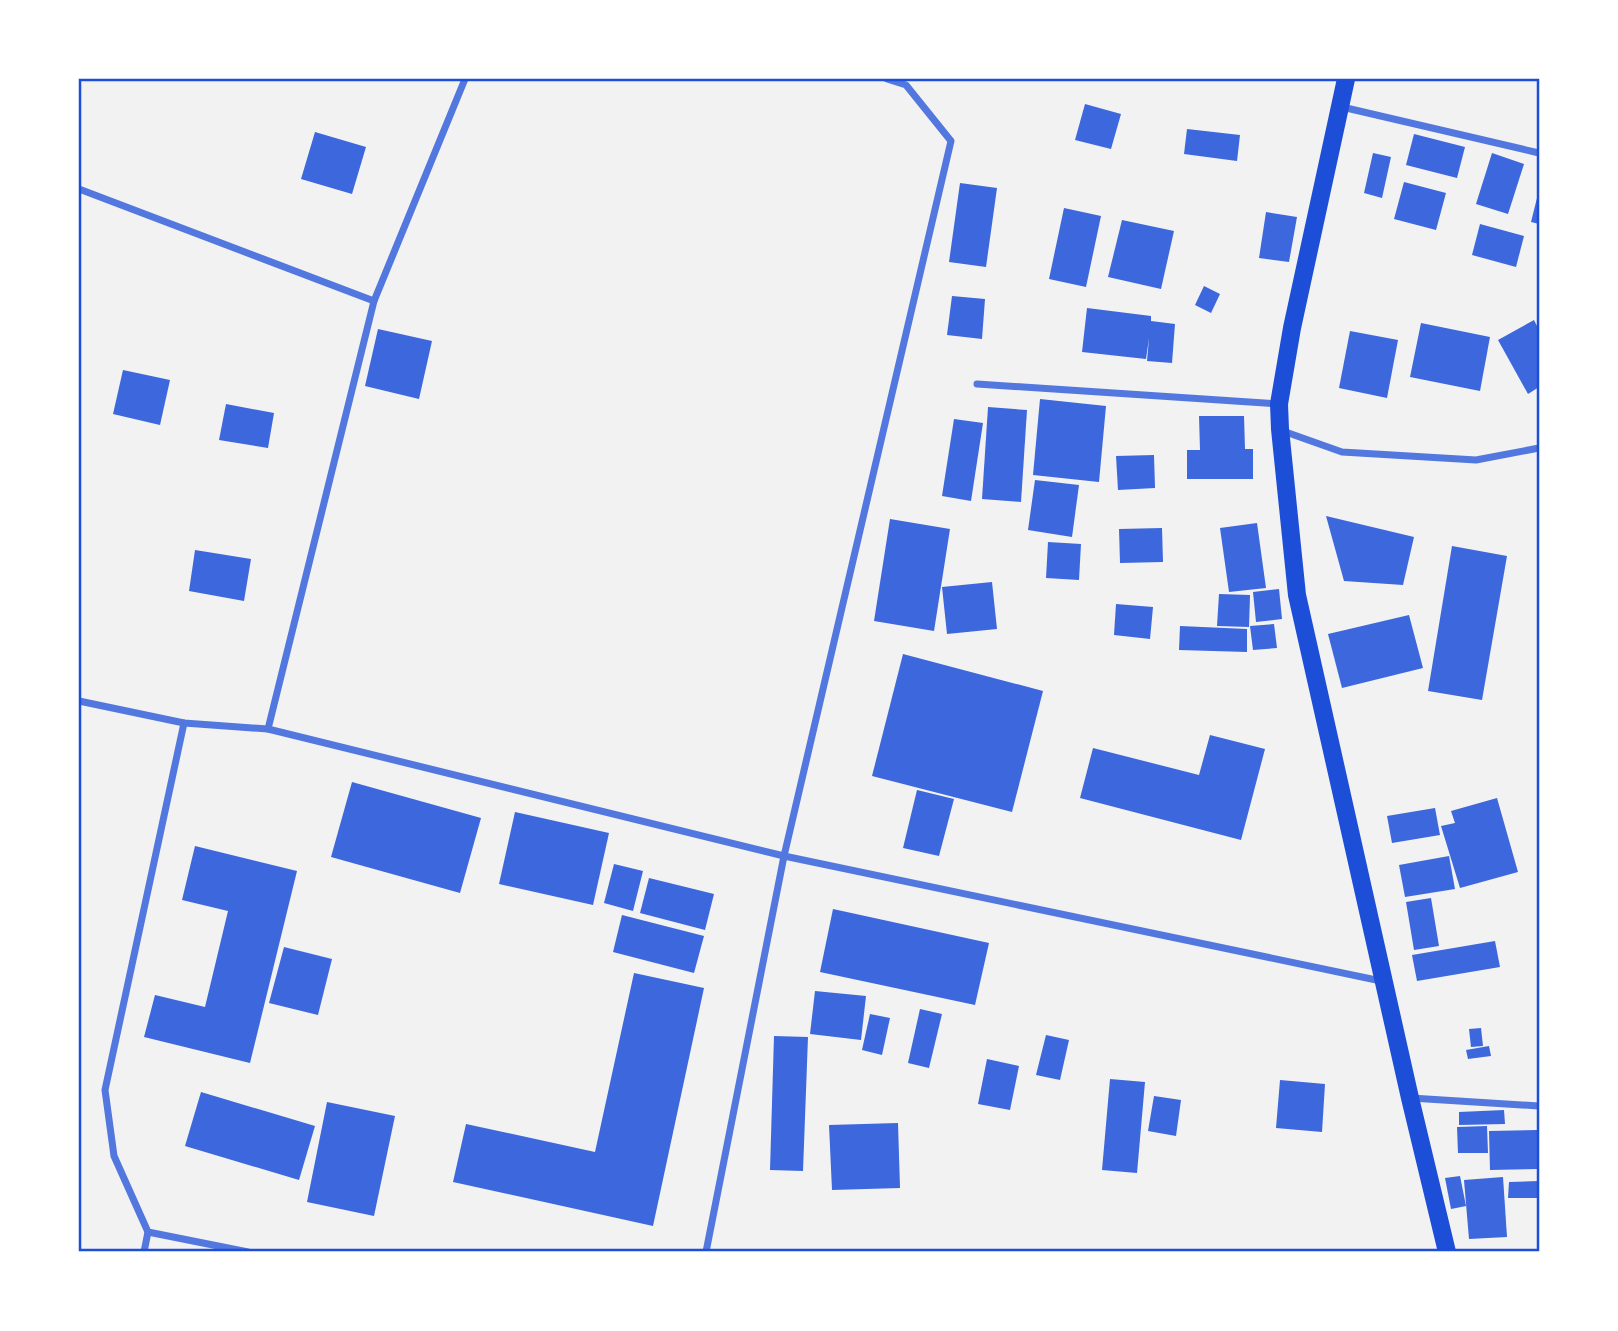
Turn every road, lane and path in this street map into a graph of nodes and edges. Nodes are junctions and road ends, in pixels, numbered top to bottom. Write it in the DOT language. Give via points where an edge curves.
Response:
graph roads {
  1 [pos="465,79"];
  2 [pos="887,79"];
  3 [pos="1346,79"];
  4 [pos="1340,106"];
  5 [pos="1539,153"];
  6 [pos="79,189"];
  7 [pos="374,301"];
  8 [pos="978,384"];
  9 [pos="1279,404"];
  10 [pos="1280,429"];
  11 [pos="1539,448"];
  12 [pos="79,701"];
  13 [pos="184,723"];
  14 [pos="268,729"];
  15 [pos="784,856"];
  16 [pos="1385,982"];
  17 [pos="1410,1098"];
  18 [pos="1539,1106"];
  19 [pos="148,1232"];
  20 [pos="144,1252"];
  21 [pos="248,1252"];
  22 [pos="706,1252"];
  23 [pos="1447,1252"];
  1 -- 7 [label="street"];
  2 -- 15 [label="street" via="906,85 951,141"];
  3 -- 4 [label="main road"];
  4 -- 5 [label="street"];
  4 -- 9 [label="main road"];
  6 -- 7 [label="street"];
  7 -- 14 [label="street"];
  8 -- 9 [label="street"];
  9 -- 10 [label="main road"];
  10 -- 11 [label="street" via="1342,452 1476,460"];
  10 -- 16 [label="main road" via="1297,595"];
  12 -- 13 [label="street"];
  13 -- 14 [label="street"];
  13 -- 19 [label="street" via="105,1090 114,1156"];
  14 -- 15 [label="street"];
  15 -- 16 [label="street"];
  15 -- 22 [label="street"];
  16 -- 17 [label="main road"];
  17 -- 18 [label="street"];
  17 -- 23 [label="main road"];
  19 -- 20 [label="street"];
  19 -- 21 [label="street"];
}
